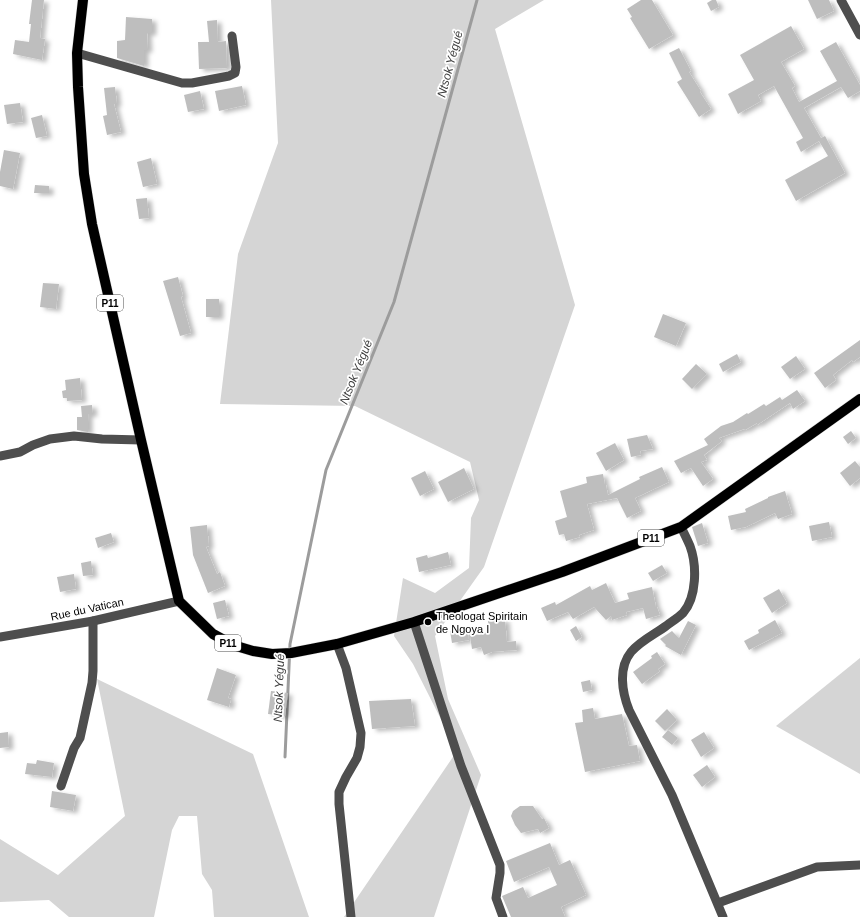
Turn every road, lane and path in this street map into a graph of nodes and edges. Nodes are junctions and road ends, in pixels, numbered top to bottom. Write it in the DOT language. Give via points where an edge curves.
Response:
graph roads {
  1 [pos="83,0"];
  2 [pos="841,0"];
  3 [pos="860,35"];
  4 [pos="232,36"];
  5 [pos="77,53"];
  6 [pos="860,399"];
  7 [pos="141,440"];
  8 [pos="0,456"];
  9 [pos="680,527"];
  10 [pos="179,602"];
  11 [pos="93,621"];
  12 [pos="414,622"];
  13 [pos="0,637"];
  14 [pos="337,644"];
  15 [pos="61,786"];
  16 [pos="860,865"];
  17 [pos="718,903"];
  18 [pos="351,917"];
  19 [pos="503,917"];
  20 [pos="723,917"];
  1 -- 5 [label="main road, P11"];
  2 -- 3 [label="street"];
  4 -- 5 [label="street" via="235,73 192,83 174,81"];
  5 -- 7 [label="main road, P11" via="84,174 92,224"];
  6 -- 9 [label="main road, P11"];
  7 -- 8 [label="street" via="74,436 50,439 20,452"];
  7 -- 10 [label="main road, P11"];
  9 -- 12 [label="main road, P11" via="562,572"];
  9 -- 17 [label="street" via="693,558 694,584 689,604 682,614 631,652 624,664 622,678 629,710 672,794"];
  10 -- 11 [label="street, Rue du Vatican"];
  10 -- 14 [label="main road, P11" via="213,634 233,645 253,651 291,653"];
  11 -- 13 [label="street, Rue du Vatican"];
  11 -- 15 [label="street" via="92,684 80,738"];
  12 -- 14 [label="main road, P11"];
  12 -- 19 [label="street" via="461,766 500,865 496,898"];
  14 -- 18 [label="street" via="346,668 361,733 357,758 339,792"];
  16 -- 17 [label="street" via="817,867"];
  17 -- 20 [label="street"];
}
